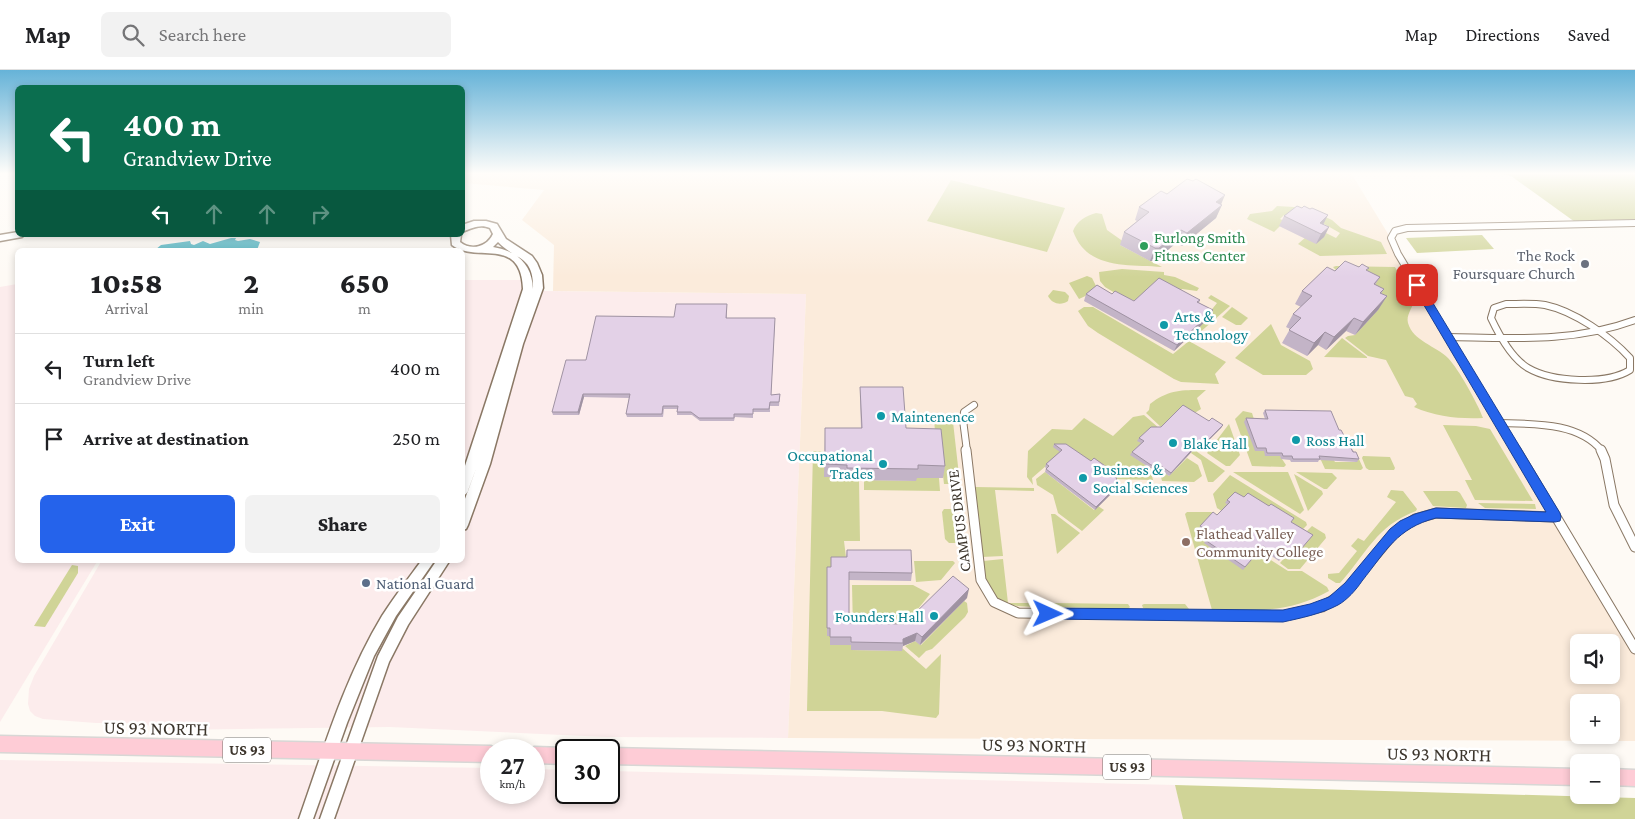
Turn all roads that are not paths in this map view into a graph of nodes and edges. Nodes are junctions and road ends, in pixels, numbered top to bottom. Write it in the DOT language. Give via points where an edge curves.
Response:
graph roads {
  1 [pos="1635,223"];
  2 [pos="465,226"];
  3 [pos="498,234"];
  4 [pos="15,236"];
  5 [pos="455,237"];
  6 [pos="0,238"];
  7 [pos="462,248"];
  8 [pos="465,249"];
  9 [pos="482,249"];
  10 [pos="1635,320"];
  11 [pos="1600,332"];
  12 [pos="1448,337"];
  13 [pos="1503,337"];
  14 [pos="974,405"];
  15 [pos="1500,423"];
  16 [pos="465,483"];
  17 [pos="465,516"];
  18 [pos="1555,517"];
  19 [pos="1635,547"];
  20 [pos="426,563"];
  21 [pos="442,563"];
  22 [pos="1635,649"];
  23 [pos="0,744"];
  24 [pos="332,751"];
  25 [pos="351,752"];
  26 [pos="480,754"];
  27 [pos="620,756"];
  28 [pos="1570,776"];
  29 [pos="1620,777"];
  30 [pos="1635,778"];
  31 [pos="306,819"];
  32 [pos="327,819"];
  1 -- 12 [label="street" via="1407,228 1395,231 1392,243"];
  2 -- 3 [label="main road" via="490,224"];
  3 -- 9 [label="main road" via="494,242"];
  3 -- 17 [label="main road" via="529,259 538,278 538,288"];
  4 -- 6 [label="main road"];
  5 -- 7 [label="main road" via="455,243"];
  8 -- 9 [label="main road"];
  9 -- 16 [label="main road" via="502,251 517,260 526,271 528,289"];
  10 -- 11 [label="street"];
  11 -- 13 [label="street" via="1559,337"];
  11 -- 13 [label="street" via="1558,308 1506,304 1497,306 1491,314"];
  11 -- 13 [label="street" via="1627,354 1631,362 1627,373 1606,379 1547,376 1521,362"];
  12 -- 13 [label="street"];
  12 -- 15 [label="street"];
  14 -- 18 [label="street, CAMPUS DRIVE" via="964,412 962,420 981,580 994,602 1018,613 1283,616 1334,601 1350,587 1394,533 1404,524 1419,518 1436,513"];
  15 -- 18 [label="street"];
  15 -- 19 [label="street" via="1535,424 1580,435 1596,444 1604,456 1613,502"];
  18 -- 22 [label="street"];
  20 -- 24 [label="main road" via="374,641"];
  21 -- 25 [label="main road" via="392,641"];
  23 -- 24 [label="main road, US 93 NORTH / US 93"];
  24 -- 25 [label="main road, US 93 NORTH / US 93"];
  24 -- 31 [label="main road"];
  25 -- 26 [label="main road, US 93 NORTH / US 93"];
  25 -- 32 [label="main road"];
  27 -- 28 [label="main road, US 93 NORTH / US 93"];
  29 -- 30 [label="main road"];
}
